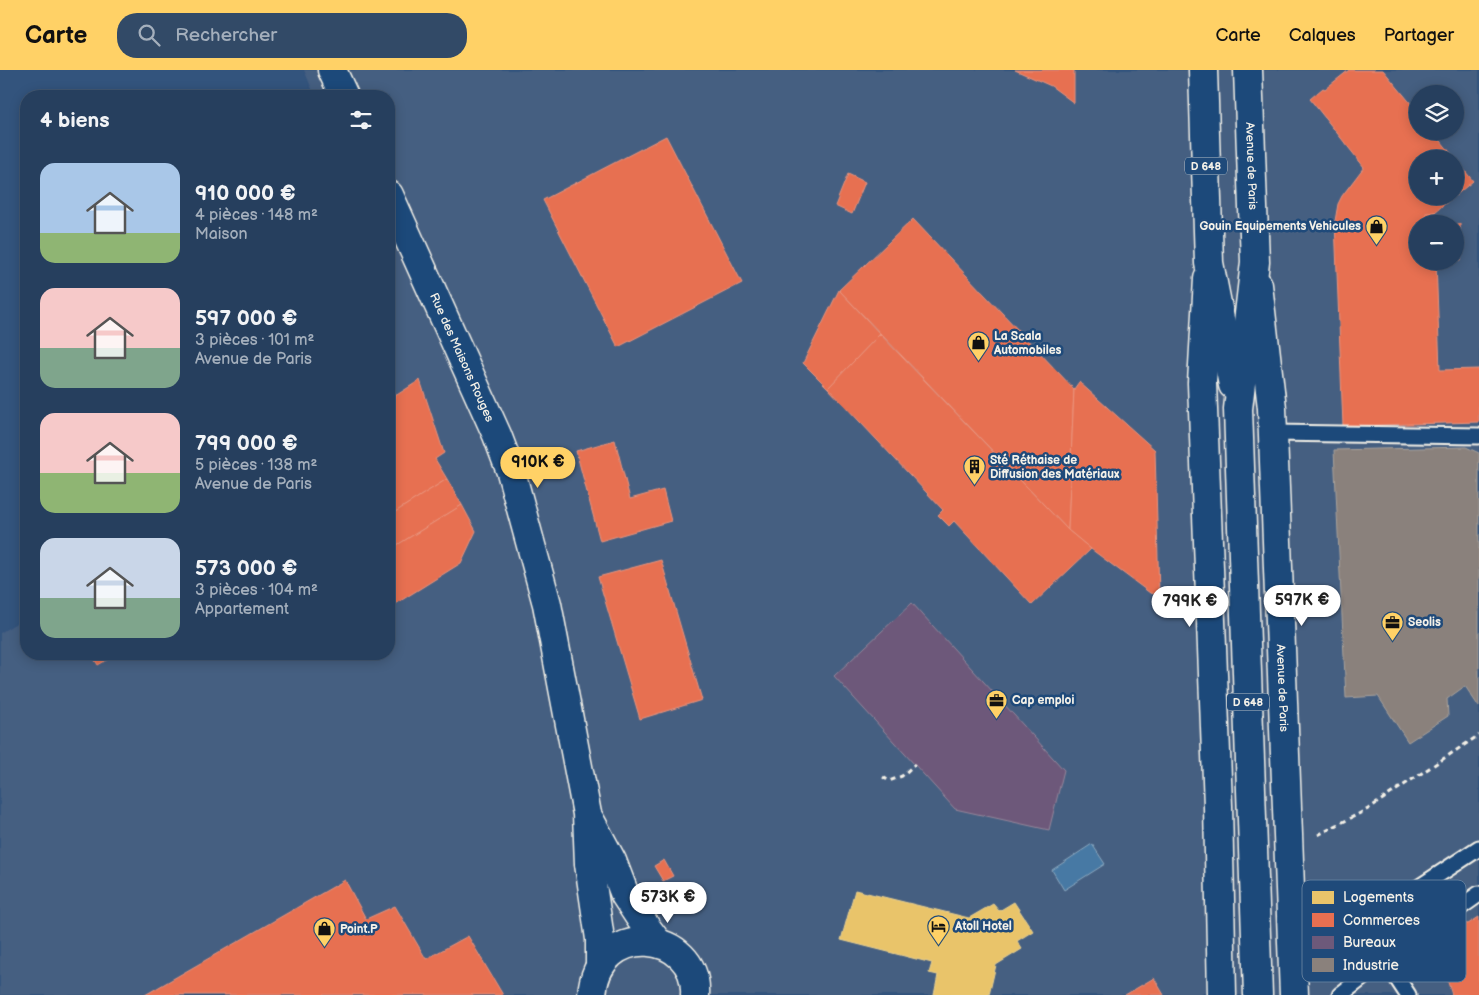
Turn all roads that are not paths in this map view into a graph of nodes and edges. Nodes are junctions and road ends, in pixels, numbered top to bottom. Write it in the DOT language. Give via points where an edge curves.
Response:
graph roads {
  1 [pos="332,70"];
  2 [pos="1203,70"];
  3 [pos="1248,70"];
  4 [pos="341,90"];
  5 [pos="395,208"];
  6 [pos="1255,262"];
  7 [pos="1209,263"];
  8 [pos="1238,409"];
  9 [pos="1273,433"];
  10 [pos="1479,436"];
  11 [pos="587,814"];
  12 [pos="1479,848"];
  13 [pos="1430,880"];
  14 [pos="1479,894"];
  15 [pos="1466,903"];
  16 [pos="658,943"];
  17 [pos="1302,958"];
  18 [pos="1293,962"];
  19 [pos="600,965"];
  20 [pos="1357,982"];
  21 [pos="1399,982"];
  22 [pos="698,992"];
  23 [pos="592,995"];
  24 [pos="1222,995"];
  25 [pos="1258,995"];
  26 [pos="1294,995"];
  27 [pos="1340,995"];
  28 [pos="1408,995"];
  1 -- 4 [label="main road"];
  2 -- 7 [label="main road, Avenue de Paris / D 648"];
  3 -- 6 [label="main road, Avenue de Paris / D 648"];
  5 -- 11 [label="main road, Rue des Maisons Rouges" via="511,472 547,604"];
  6 -- 8 [label="main road, Avenue de Paris / D 648"];
  6 -- 9 [label="main road, Avenue de Paris"];
  7 -- 8 [label="main road, Avenue de Paris / D 648"];
  7 -- 24 [label="main road, Avenue de Paris" via="1202,383"];
  8 -- 25 [label="main road, Avenue de Paris / D 648"];
  9 -- 10 [label="lane"];
  9 -- 18 [label="main road, Avenue de Paris"];
  11 -- 16 [label="main road, Rue des Maisons Rouges" via="612,861 625,895"];
  11 -- 19 [label="main road, Rue des Maisons Rouges"];
  12 -- 13 [label="lane"];
  14 -- 15 [label="lane"];
  16 -- 19 [label="main road" via="641,941 625,944"];
  16 -- 22 [label="main road" via="683,959"];
  17 -- 18 [label="lane"];
  18 -- 26 [label="main road, Avenue de Paris"];
  19 -- 23 [label="main road"];
  20 -- 27 [label="lane"];
  21 -- 28 [label="lane"];
}
